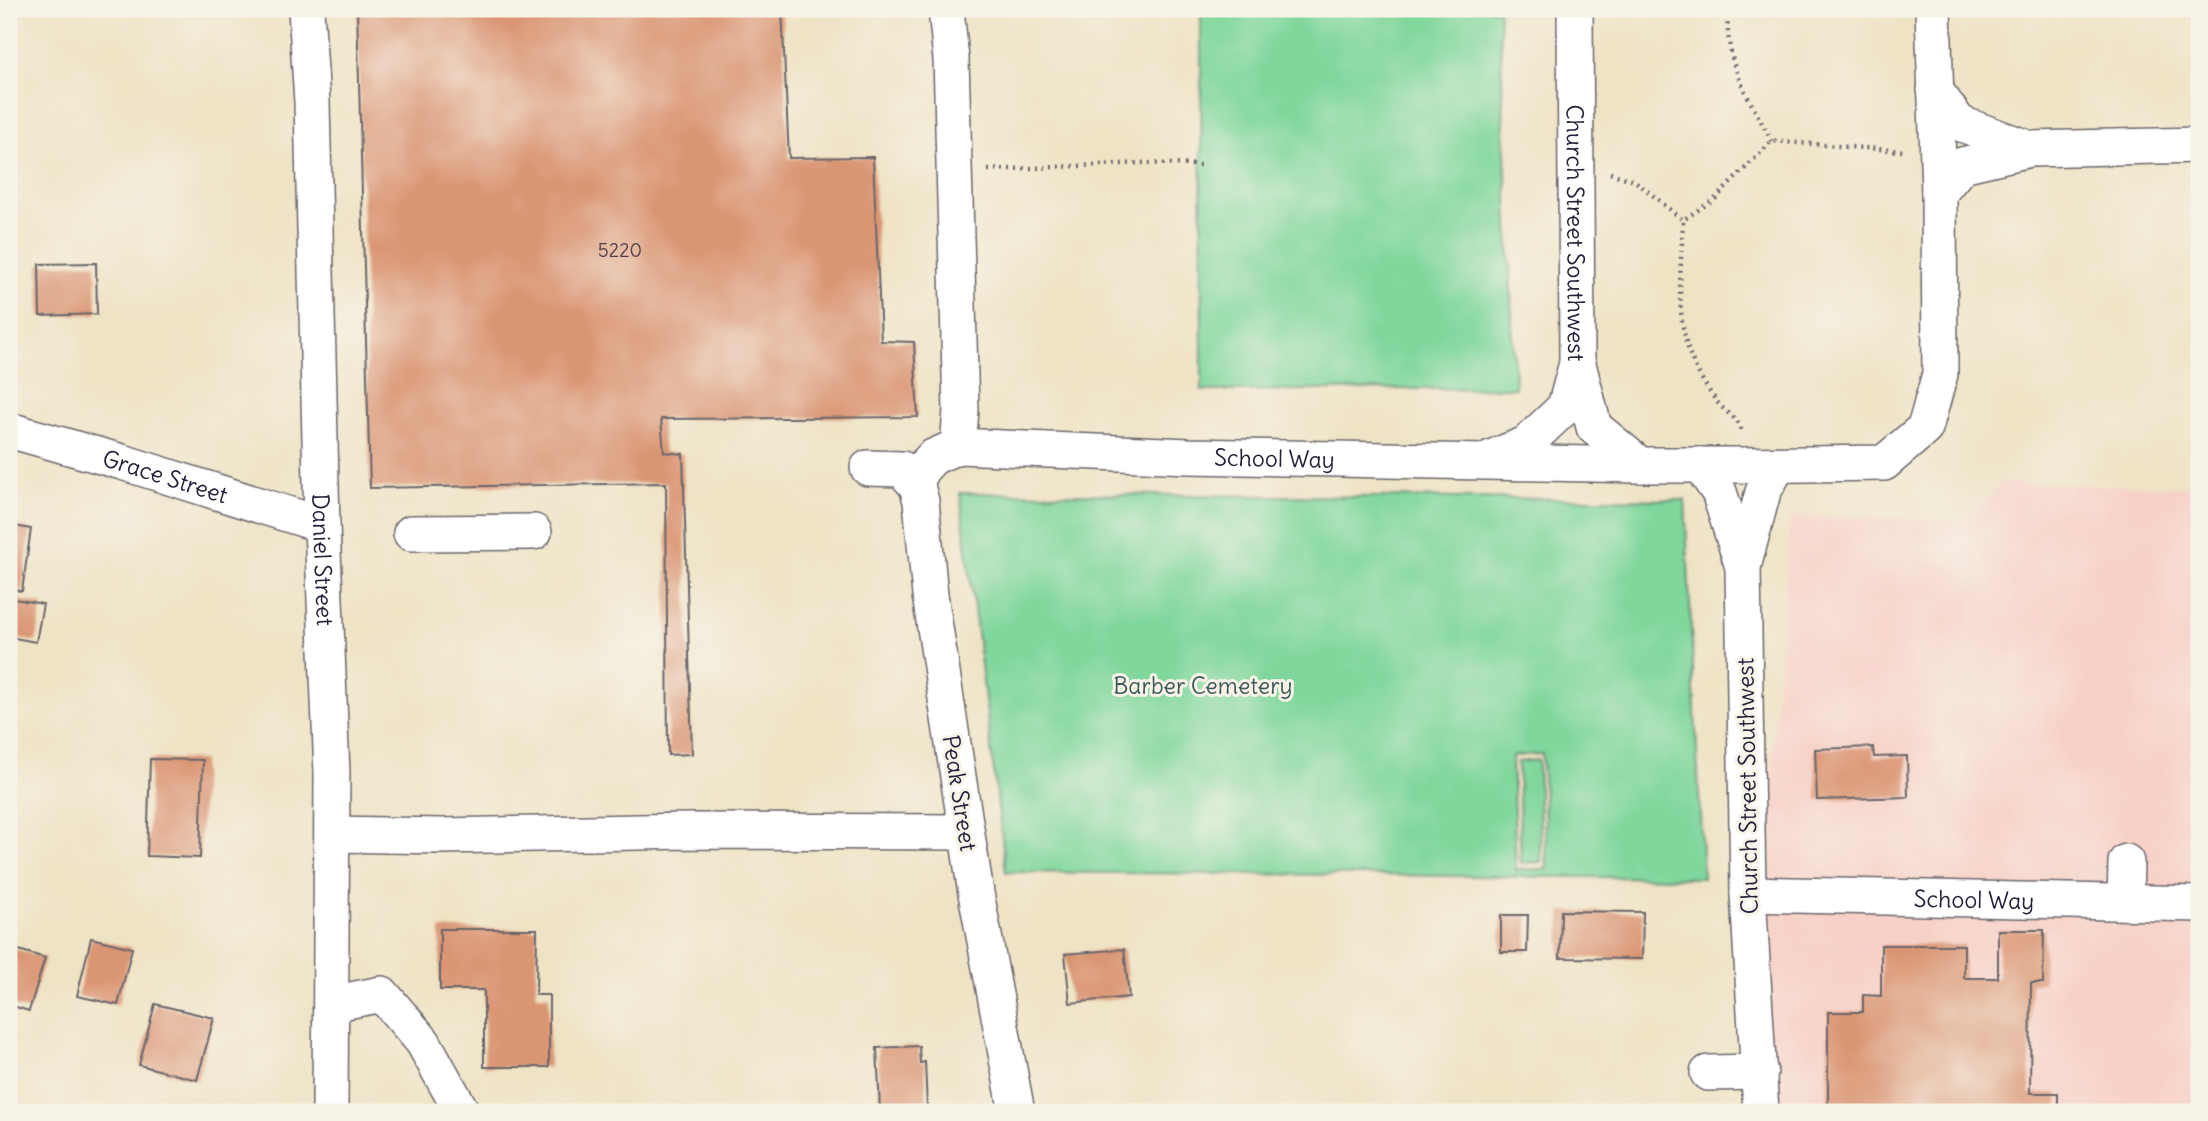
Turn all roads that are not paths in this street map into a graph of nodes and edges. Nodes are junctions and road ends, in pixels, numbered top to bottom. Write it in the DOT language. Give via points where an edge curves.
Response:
graph roads {
  1 [pos="306,9"];
  2 [pos="946,9"];
  3 [pos="1575,9"];
  4 [pos="1933,9"];
  5 [pos="1935,90"];
  6 [pos="2199,145"];
  7 [pos="2030,149"];
  8 [pos="1939,193"];
  9 [pos="1577,360"];
  10 [pos="9,430"];
  11 [pos="958,446"];
  12 [pos="1480,462"];
  13 [pos="1640,465"];
  14 [pos="1700,465"];
  15 [pos="1778,465"];
  16 [pos="868,468"];
  17 [pos="918,479"];
  18 [pos="322,525"];
  19 [pos="534,532"];
  20 [pos="411,533"];
  21 [pos="1744,567"];
  22 [pos="967,832"];
  23 [pos="332,834"];
  24 [pos="2126,862"];
  25 [pos="1748,894"];
  26 [pos="2125,902"];
  27 [pos="2199,904"];
  28 [pos="331,1004"];
  29 [pos="1760,1072"];
  30 [pos="1708,1073"];
  31 [pos="330,1112"];
  32 [pos="462,1112"];
  33 [pos="1017,1112"];
  34 [pos="1761,1112"];
  1 -- 18 [label="street, Daniel Street"];
  2 -- 11 [label="street" via="961,410"];
  3 -- 9 [label="street, Church Street Southwest"];
  4 -- 5 [label="street"];
  5 -- 7 [label="street" via="1959,123"];
  5 -- 8 [label="street"];
  6 -- 7 [label="street"];
  7 -- 8 [label="street" via="1962,165"];
  8 -- 15 [label="street" via="1940,374 1925,428 1884,463"];
  9 -- 12 [label="street" via="1565,407 1526,444"];
  9 -- 13 [label="street, Church Street Southwest" via="1594,427"];
  10 -- 18 [label="street, Grace Street"];
  11 -- 12 [label="street, School Way"];
  11 -- 17 [label="street" via="933,457"];
  12 -- 13 [label="street, School Way"];
  13 -- 14 [label="street"];
  14 -- 15 [label="street"];
  14 -- 21 [label="street" via="1719,492"];
  15 -- 21 [label="street, Church Street Southwest" via="1762,492"];
  16 -- 17 [label="street" via="902,469"];
  17 -- 22 [label="street, Peak Street" via="930,595"];
  18 -- 23 [label="street, Daniel Street"];
  19 -- 20 [label="street"];
  21 -- 25 [label="street, Church Street Southwest"];
  22 -- 23 [label="street"];
  22 -- 33 [label="street, Peak Street"];
  23 -- 28 [label="street, Daniel Street"];
  24 -- 26 [label="street"];
  25 -- 26 [label="street, School Way"];
  25 -- 29 [label="street, Church Street Southwest"];
  26 -- 27 [label="street, School Way"];
  28 -- 31 [label="street, Daniel Street"];
  28 -- 32 [label="street" via="382,995 423,1042"];
  29 -- 30 [label="street"];
  29 -- 34 [label="street, Church Street Southwest"];
}
